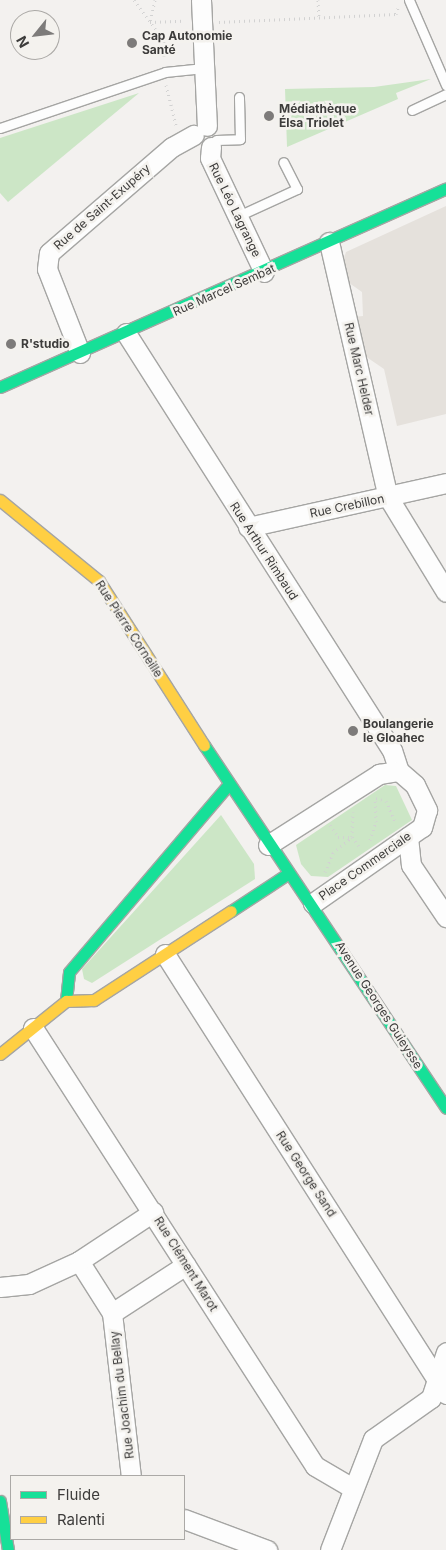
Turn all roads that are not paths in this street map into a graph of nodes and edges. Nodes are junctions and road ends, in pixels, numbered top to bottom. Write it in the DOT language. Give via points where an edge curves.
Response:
graph roads {
  1 [pos="201,0"];
  2 [pos="409,0"];
  3 [pos="204,68"];
  4 [pos="446,84"];
  5 [pos="446,94"];
  6 [pos="239,98"];
  7 [pos="412,110"];
  8 [pos="0,128"];
  9 [pos="207,137"];
  10 [pos="283,162"];
  11 [pos="446,188"];
  12 [pos="238,216"];
  13 [pos="329,242"];
  14 [pos="264,272"];
  15 [pos="126,333"];
  16 [pos="80,353"];
  17 [pos="0,387"];
  18 [pos="446,483"];
  19 [pos="388,497"];
  20 [pos="0,500"];
  21 [pos="248,527"];
  22 [pos="446,592"];
  23 [pos="398,771"];
  24 [pos="229,784"];
  25 [pos="408,837"];
  26 [pos="268,844"];
  27 [pos="289,873"];
  28 [pos="313,902"];
  29 [pos="446,917"];
  30 [pos="165,954"];
  31 [pos="66,1002"];
  32 [pos="33,1028"];
  33 [pos="0,1054"];
  34 [pos="446,1108"];
  35 [pos="153,1212"];
  36 [pos="79,1261"];
  37 [pos="186,1265"];
  38 [pos="0,1287"];
  39 [pos="112,1313"];
  40 [pos="446,1352"];
  41 [pos="441,1386"];
  42 [pos="131,1475"];
  43 [pos="351,1487"];
  44 [pos="0,1501"];
  45 [pos="185,1519"];
  46 [pos="6,1548"];
  47 [pos="267,1550"];
  48 [pos="330,1550"];
  1 -- 3 [label="street, Rue Léo Lagrange"];
  2 -- 4 [label="lane"];
  3 -- 8 [label="lane" via="165,72"];
  3 -- 9 [label="street, Rue Léo Lagrange"];
  5 -- 7 [label="lane"];
  6 -- 9 [label="lane" via="240,139"];
  9 -- 12 [label="street, Rue Léo Lagrange" via="210,158"];
  9 -- 16 [label="street, Rue de Saint-Exupéry" via="172,147 49,253 47,269"];
  10 -- 12 [label="lane" via="297,188"];
  11 -- 13 [label="street, Rue Marcel Sembat"];
  12 -- 14 [label="street, Rue Léo Lagrange"];
  13 -- 14 [label="street, Rue Marcel Sembat"];
  13 -- 19 [label="street, Rue Marc Helder"];
  14 -- 15 [label="street, Rue Marcel Sembat"];
  15 -- 16 [label="street, Rue Marcel Sembat"];
  15 -- 21 [label="street, Rue Arthur Rimbaud"];
  16 -- 17 [label="street, Rue Marcel Sembat"];
  18 -- 19 [label="street, Rue Crebillon"];
  19 -- 21 [label="street, Rue Crebillon"];
  19 -- 22 [label="street, Rue Marc Helder"];
  20 -- 24 [label="street, Rue Pierre Corneille" via="99,581"];
  21 -- 23 [label="street, Rue Arthur Rimbaud" via="392,750"];
  23 -- 25 [label="street, Place Commerciale" via="415,785 427,810 422,827"];
  23 -- 26 [label="street" via="379,774"];
  24 -- 26 [label="street, Rue Pierre Corneille"];
  24 -- 31 [label="street" via="69,972"];
  25 -- 28 [label="street, Place Commerciale"];
  25 -- 29 [label="street" via="411,865"];
  26 -- 27 [label="street, Place Commerciale"];
  27 -- 28 [label="street, Place Commerciale"];
  27 -- 30 [label="street"];
  28 -- 34 [label="street, Avenue Georges Guieysse"];
  30 -- 31 [label="street" via="94,1000"];
  30 -- 41 [label="street, Rue George Sand"];
  31 -- 32 [label="street"];
  32 -- 33 [label="street"];
  32 -- 35 [label="street, Rue Clément Marot"];
  35 -- 36 [label="street"];
  35 -- 37 [label="street, Rue Clément Marot"];
  36 -- 38 [label="street" via="29,1284"];
  36 -- 39 [label="street, Rue Joachim du Bellay"];
  37 -- 39 [label="street, Rue Joachim du Bellay"];
  37 -- 43 [label="street, Rue Clément Marot" via="315,1466"];
  39 -- 42 [label="street, Rue Joachim du Bellay"];
  40 -- 41 [label="street"];
  41 -- 43 [label="street" via="431,1398 373,1439"];
  43 -- 48 [label="street"];
  44 -- 46 [label="street"];
  45 -- 47 [label="street"];
}
